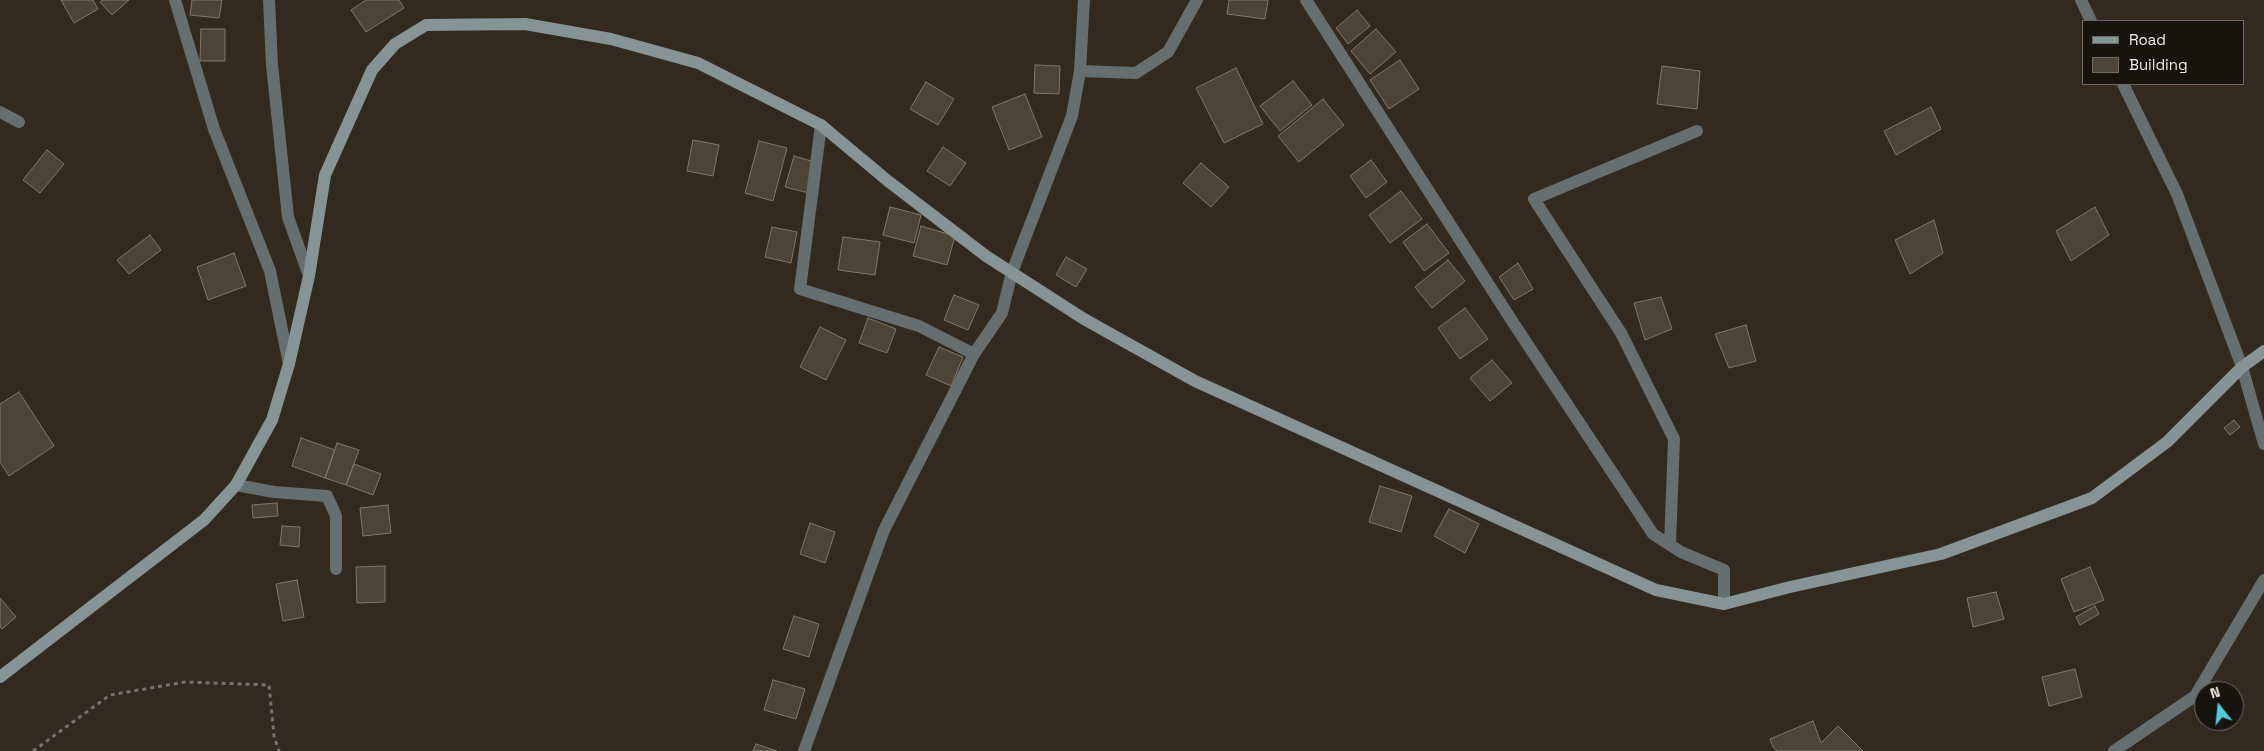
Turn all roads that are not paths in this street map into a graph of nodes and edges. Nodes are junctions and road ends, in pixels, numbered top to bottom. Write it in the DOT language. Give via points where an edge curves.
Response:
graph roads {
  1 [pos="175,0"];
  2 [pos="270,0"];
  3 [pos="1084,0"];
  4 [pos="1197,0"];
  5 [pos="1306,0"];
  6 [pos="2081,0"];
  7 [pos="2091,20"];
  8 [pos="1080,72"];
  9 [pos="2122,85"];
  10 [pos="0,112"];
  11 [pos="19,122"];
  12 [pos="821,125"];
  13 [pos="1697,131"];
  14 [pos="1012,272"];
  15 [pos="308,276"];
  16 [pos="2264,351"];
  17 [pos="974,354"];
  18 [pos="289,364"];
  19 [pos="2242,367"];
  20 [pos="2264,444"];
  21 [pos="236,485"];
  22 [pos="1670,545"];
  23 [pos="336,569"];
  24 [pos="2264,580"];
  25 [pos="1724,604"];
  26 [pos="0,677"];
  27 [pos="804,751"];
  28 [pos="2114,751"];
  1 -- 18 [label="street" via="214,129 270,272"];
  2 -- 15 [label="street" via="272,65 288,217"];
  3 -- 8 [label="street"];
  4 -- 8 [label="street" via="1168,52 1136,73"];
  5 -- 22 [label="street" via="1653,534"];
  6 -- 7 [label="street"];
  8 -- 14 [label="street" via="1072,116"];
  9 -- 19 [label="street" via="2177,194"];
  10 -- 11 [label="street"];
  12 -- 14 [label="main road" via="895,186 986,256"];
  12 -- 15 [label="main road" via="698,62 611,39 525,24 426,25 396,44 372,70 325,175"];
  12 -- 17 [label="street" via="800,289 919,326"];
  13 -- 22 [label="street" via="1534,199 1620,333 1674,438"];
  14 -- 17 [label="street" via="1002,313"];
  14 -- 25 [label="main road" via="1084,319 1195,381 1656,590"];
  15 -- 18 [label="main road"];
  16 -- 19 [label="main road"];
  17 -- 27 [label="street" via="884,530"];
  18 -- 21 [label="main road" via="272,420"];
  19 -- 20 [label="street"];
  19 -- 25 [label="main road" via="2167,442 2092,498 1941,554"];
  21 -- 23 [label="street" via="327,496 336,516"];
  21 -- 26 [label="main road" via="204,520"];
  22 -- 25 [label="street" via="1724,570"];
  24 -- 28 [label="street" via="2195,696"];
}
